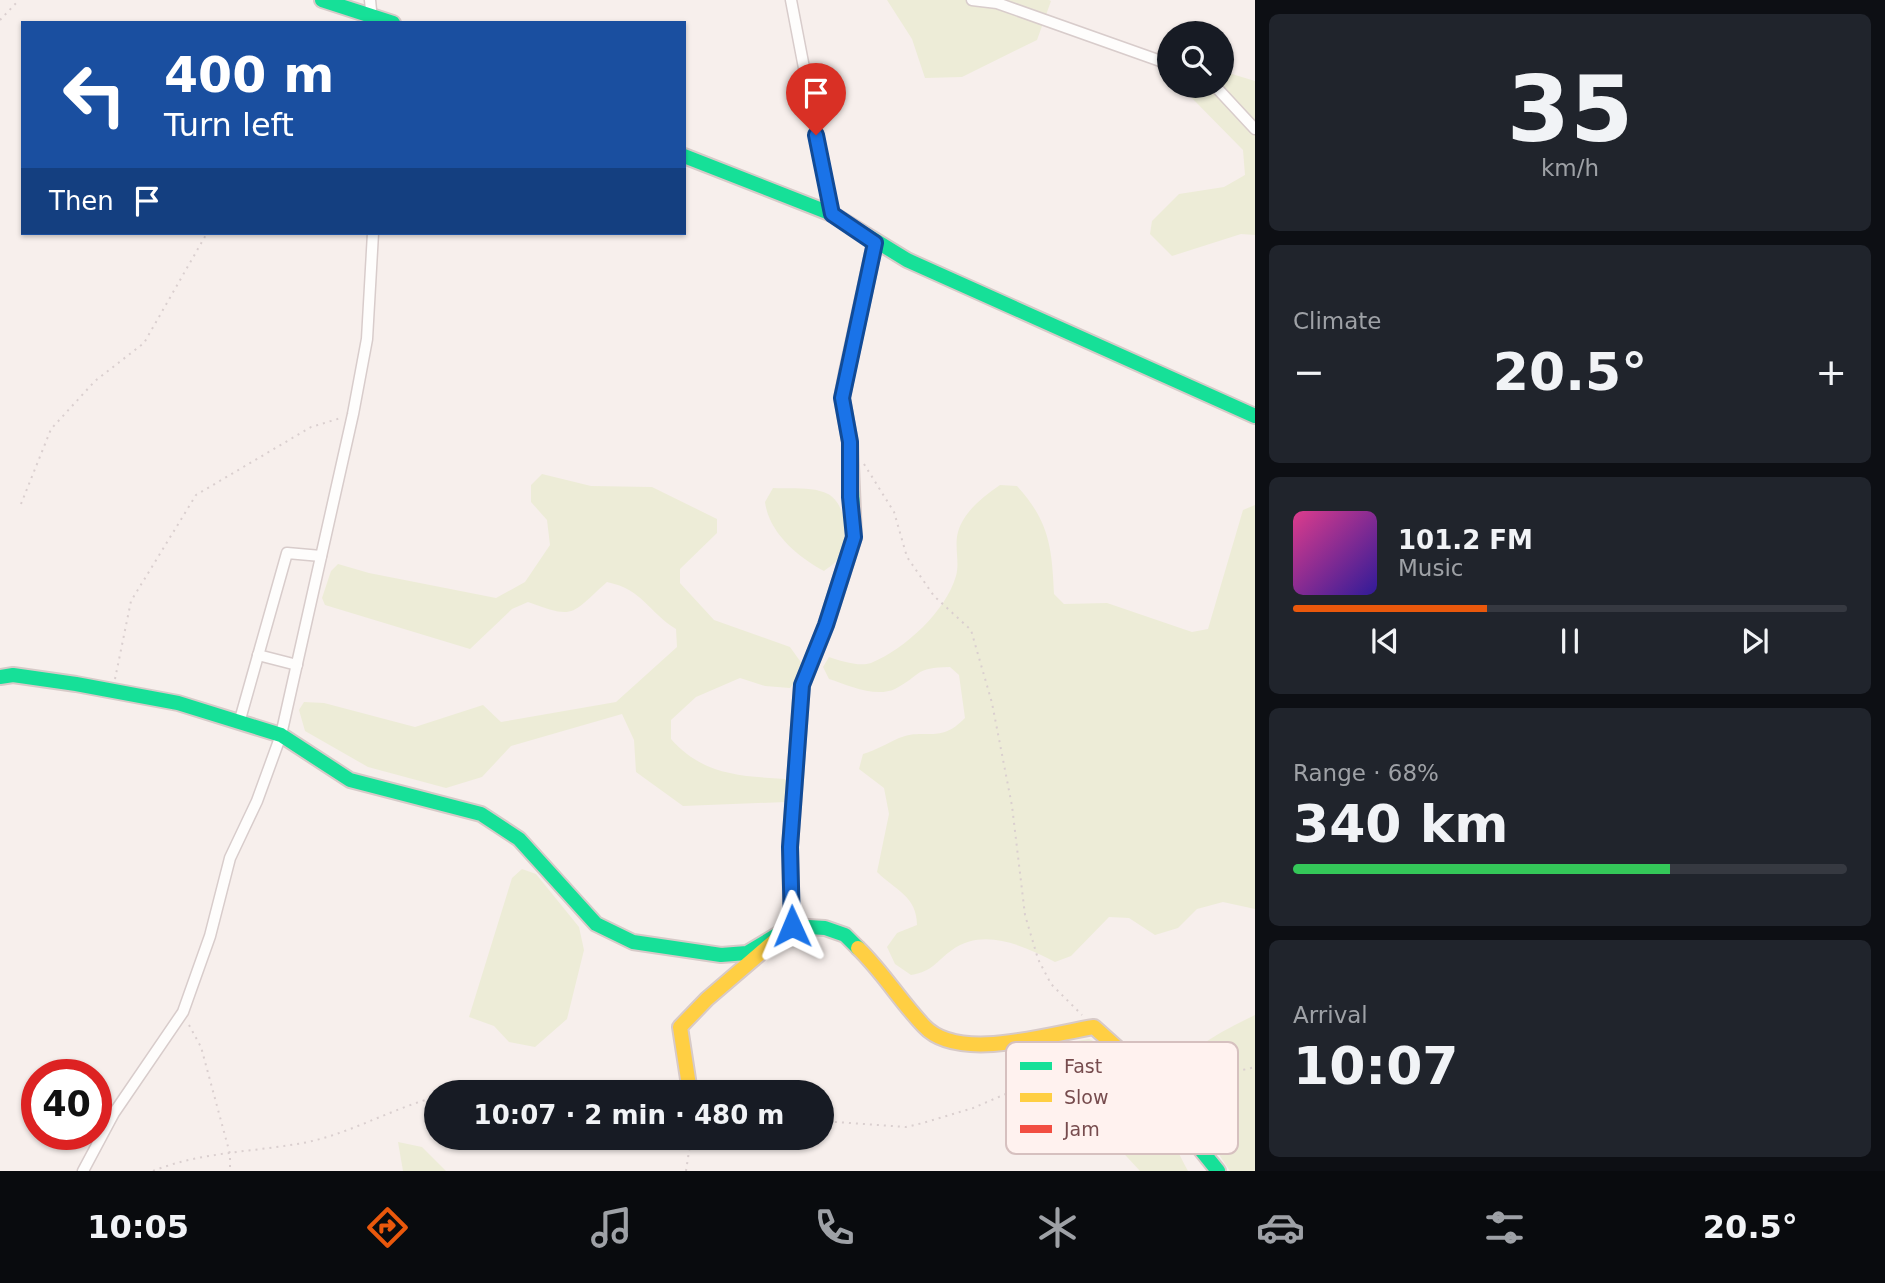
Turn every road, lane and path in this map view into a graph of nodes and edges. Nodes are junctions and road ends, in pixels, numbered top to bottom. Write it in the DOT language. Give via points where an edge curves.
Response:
graph roads {
  1 [pos="19,0"];
  2 [pos="322,0"];
  3 [pos="791,0"];
  4 [pos="972,0"];
  5 [pos="371,12"];
  6 [pos="0,20"];
  7 [pos="389,21"];
  8 [pos="1157,60"];
  9 [pos="1226,98"];
  10 [pos="1255,128"];
  11 [pos="686,157"];
  12 [pos="832,214"];
  13 [pos="206,235"];
  14 [pos="373,235"];
  15 [pos="875,243"];
  16 [pos="353,414"];
  17 [pos="1255,416"];
  18 [pos="850,442"];
  19 [pos="21,504"];
  20 [pos="321,556"];
  21 [pos="258,655"];
  22 [pos="297,665"];
  23 [pos="0,677"];
  24 [pos="112,690"];
  25 [pos="239,723"];
  26 [pos="281,735"];
  27 [pos="792,926"];
  28 [pos="183,1012"];
  29 [pos="1094,1027"];
  30 [pos="1110,1042"];
  31 [pos="1255,1067"];
  32 [pos="1238,1071"];
  33 [pos="688,1080"];
  34 [pos="1006,1094"];
  35 [pos="424,1100"];
  36 [pos="834,1122"];
  37 [pos="689,1150"];
  38 [pos="230,1154"];
  39 [pos="1204,1154"];
  40 [pos="83,1171"];
  41 [pos="153,1171"];
  42 [pos="230,1171"];
  43 [pos="686,1171"];
  44 [pos="1218,1171"];
  1 -- 6 [label="path"];
  2 -- 5 [label="street"];
  3 -- 12 [label="street"];
  4 -- 8 [label="street" via="997,3"];
  5 -- 7 [label="street"];
  9 -- 10 [label="street"];
  11 -- 12 [label="street"];
  12 -- 15 [label="street"];
  13 -- 19 [label="path" via="144,343 95,381 51,429"];
  14 -- 16 [label="street" via="367,339"];
  15 -- 17 [label="street"];
  15 -- 18 [label="street" via="842,398"];
  16 -- 20 [label="street"];
  16 -- 24 [label="path" via="311,427 196,495 131,601"];
  18 -- 27 [label="street" via="854,537 802,685 790,847"];
  18 -- 29 [label="path" via="894,512 907,557 934,596 971,630 995,716 1025,915 1038,958 1051,984"];
  20 -- 21 [label="street" via="287,553"];
  20 -- 22 [label="street"];
  21 -- 22 [label="street"];
  21 -- 25 [label="street"];
  22 -- 26 [label="street"];
  23 -- 24 [label="street"];
  24 -- 25 [label="street" via="178,703"];
  25 -- 26 [label="street"];
  26 -- 27 [label="street" via="350,780 481,814 519,838 596,924 633,942 721,955 747,953"];
  26 -- 28 [label="street" via="230,858 210,936"];
  27 -- 29 [label="street" via="825,928 845,935 877,966 925,1028 946,1042 978,1046"];
  27 -- 33 [label="street" via="762,957 702,1001 680,1027"];
  28 -- 38 [label="path" via="201,1047"];
  28 -- 40 [label="street" via="114,1113"];
  29 -- 30 [label="street"];
  31 -- 32 [label="path"];
  34 -- 36 [label="path" via="906,1127"];
  35 -- 38 [label="path" via="373,1122 305,1142"];
  37 -- 43 [label="path"];
  38 -- 41 [label="path"];
  38 -- 42 [label="path"];
  39 -- 44 [label="street"];
}
